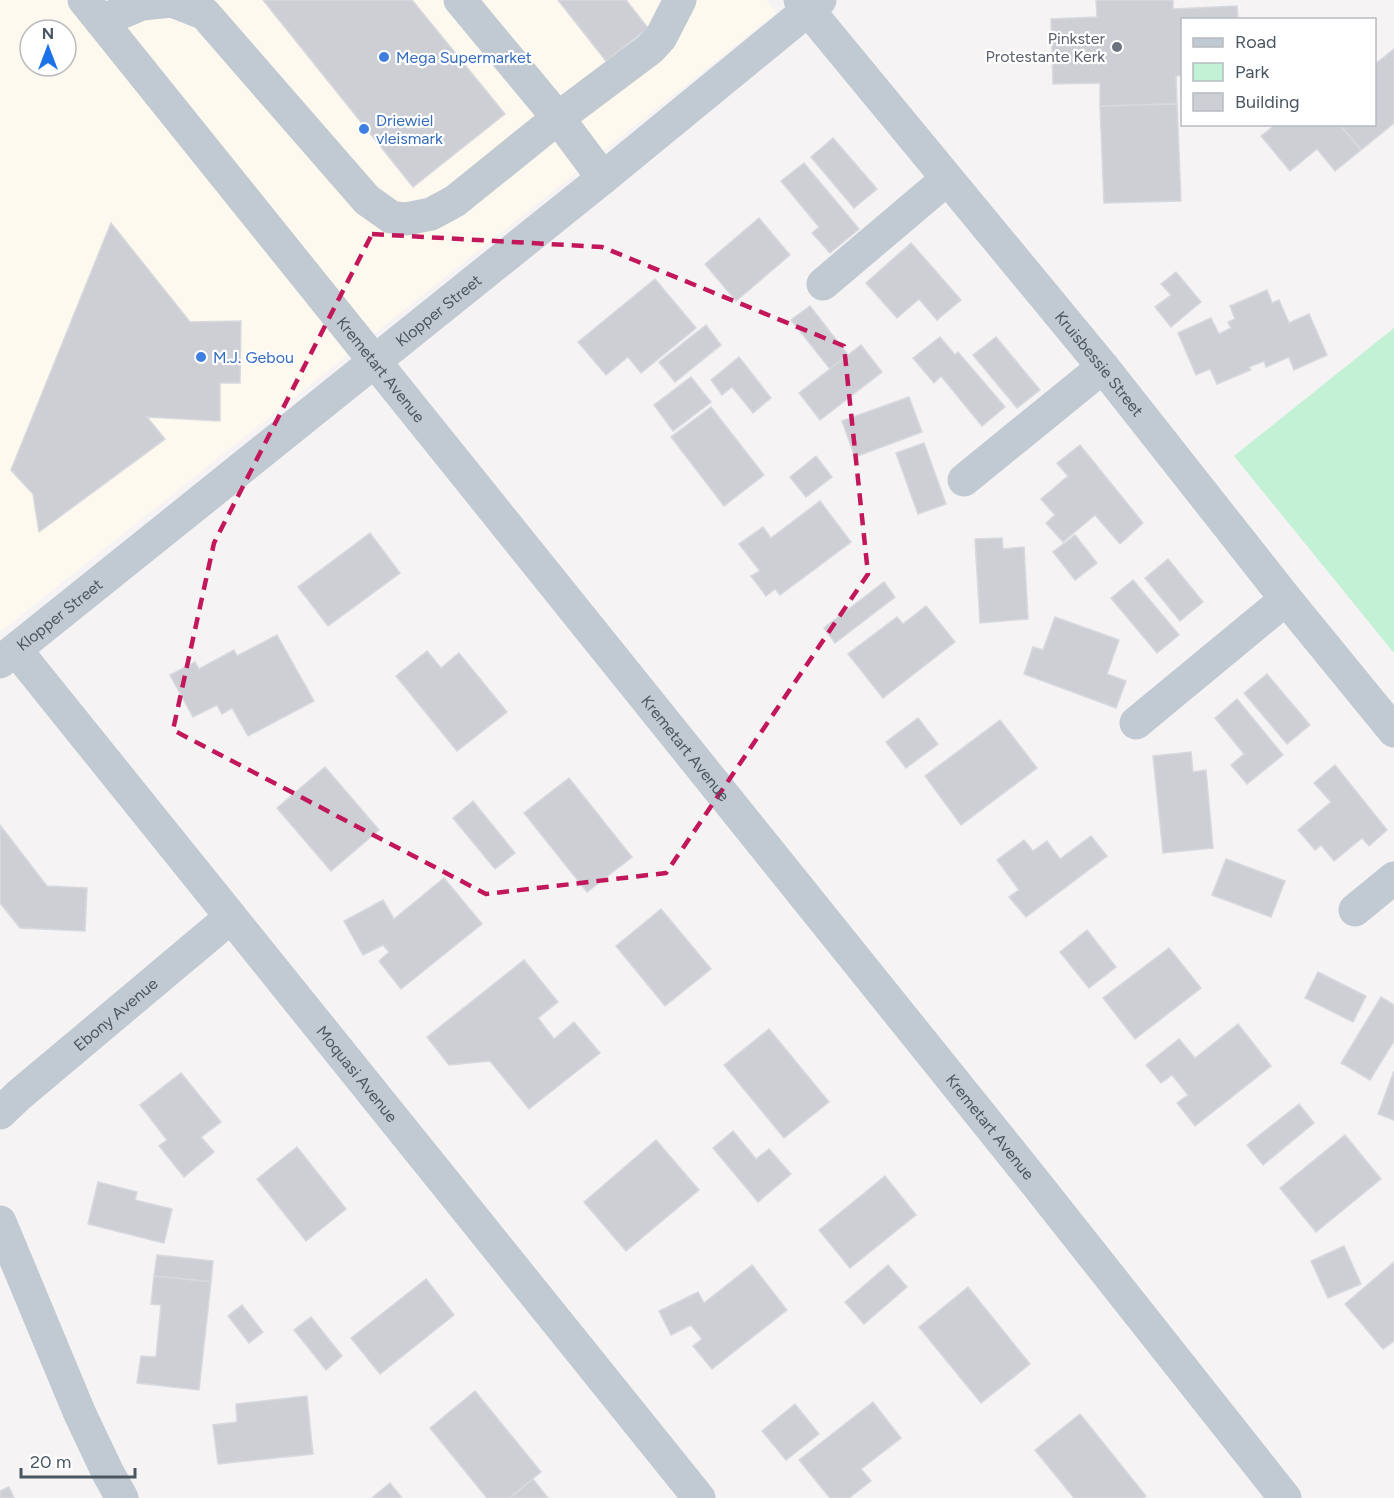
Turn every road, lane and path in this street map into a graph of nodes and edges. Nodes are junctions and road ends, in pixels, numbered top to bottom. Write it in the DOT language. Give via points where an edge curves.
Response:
graph roads {
  1 [pos="460,0"];
  2 [pos="680,0"];
  3 [pos="809,3"];
  4 [pos="92,10"];
  5 [pos="558,118"];
  6 [pos="603,178"];
  7 [pos="947,179"];
  8 [pos="823,284"];
  9 [pos="375,361"];
  10 [pos="1102,367"];
  11 [pos="963,480"];
  12 [pos="1286,599"];
  13 [pos="8,656"];
  14 [pos="1136,723"];
  15 [pos="1394,731"];
  16 [pos="1394,878"];
  17 [pos="1355,910"];
  18 [pos="231,917"];
  19 [pos="0,1113"];
  20 [pos="0,1222"];
  21 [pos="122,1498"];
  22 [pos="699,1498"];
  23 [pos="1285,1498"];
  1 -- 5 [label="street"];
  2 -- 5 [label="street" via="661,37 650,49"];
  3 -- 6 [label="street, Klopper Street"];
  3 -- 7 [label="street, Kruisbessie Street"];
  4 -- 5 [label="street" via="172,1 205,14 367,200 391,217 406,219 431,214 455,201"];
  4 -- 9 [label="street, Kremetart Avenue"];
  5 -- 6 [label="street"];
  6 -- 9 [label="street, Klopper Street"];
  7 -- 8 [label="street"];
  7 -- 10 [label="street, Kruisbessie Street"];
  9 -- 13 [label="street, Klopper Street"];
  9 -- 23 [label="street, Kremetart Avenue"];
  10 -- 11 [label="street"];
  10 -- 12 [label="street, Kruisbessie Street"];
  12 -- 14 [label="street"];
  12 -- 15 [label="street, Kruisbessie Street"];
  13 -- 18 [label="street, Moquasi Avenue"];
  16 -- 17 [label="street"];
  18 -- 19 [label="street, Ebony Avenue"];
  18 -- 22 [label="street, Moquasi Avenue"];
  20 -- 21 [label="street" via="80,1414"];
}
